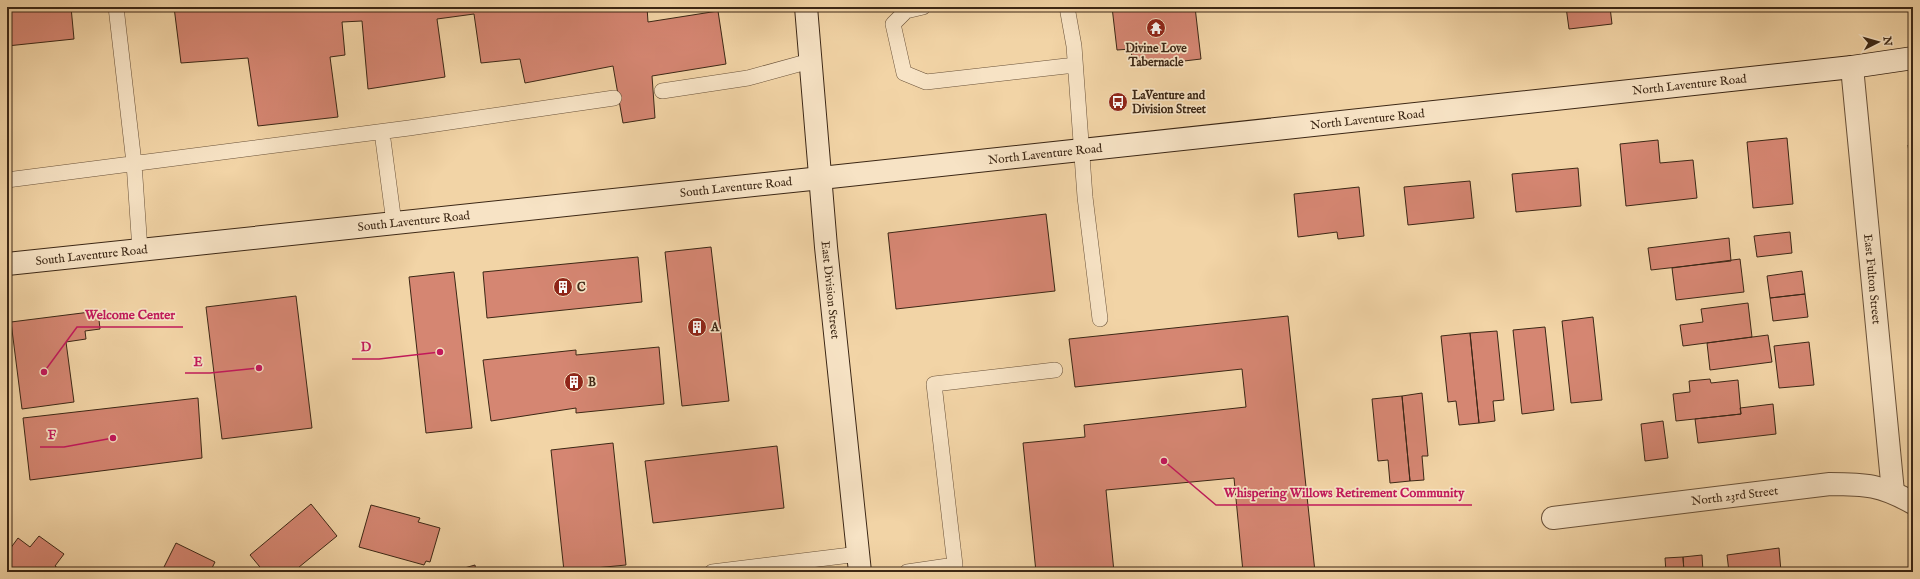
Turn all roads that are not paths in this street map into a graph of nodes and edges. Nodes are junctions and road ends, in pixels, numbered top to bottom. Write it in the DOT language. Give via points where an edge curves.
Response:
graph roads {
  1 [pos="116,7"];
  2 [pos="806,7"];
  3 [pos="923,7"];
  4 [pos="1067,7"];
  5 [pos="1913,58"];
  6 [pos="810,61"];
  7 [pos="1075,65"];
  8 [pos="1852,67"];
  9 [pos="662,91"];
  10 [pos="614,98"];
  11 [pos="382,132"];
  12 [pos="1082,150"];
  13 [pos="134,163"];
  14 [pos="821,178"];
  15 [pos="7,180"];
  16 [pos="394,223"];
  17 [pos="140,250"];
  18 [pos="7,264"];
  19 [pos="1100,319"];
  20 [pos="1055,370"];
  21 [pos="1893,492"];
  22 [pos="1913,503"];
  23 [pos="1553,518"];
  24 [pos="859,563"];
  25 [pos="955,568"];
  26 [pos="712,572"];
  27 [pos="907,572"];
  1 -- 13 [label="lane"];
  2 -- 6 [label="street, East Division Street"];
  3 -- 7 [label="lane" via="906,11 893,24 904,73 926,82"];
  4 -- 7 [label="lane"];
  5 -- 8 [label="street, North Laventure Road"];
  6 -- 9 [label="lane" via="748,78"];
  6 -- 14 [label="street, East Division Street"];
  7 -- 12 [label="lane"];
  8 -- 12 [label="street, North Laventure Road"];
  8 -- 21 [label="street, East Fulton Street"];
  10 -- 11 [label="lane"];
  11 -- 13 [label="lane"];
  11 -- 16 [label="lane"];
  12 -- 14 [label="street, North Laventure Road"];
  12 -- 19 [label="lane"];
  13 -- 15 [label="lane"];
  13 -- 17 [label="lane"];
  14 -- 16 [label="street, South Laventure Road"];
  14 -- 24 [label="street, East Division Street"];
  16 -- 17 [label="street, South Laventure Road"];
  17 -- 18 [label="street, South Laventure Road"];
  20 -- 25 [label="lane" via="934,384"];
  21 -- 22 [label="street, North 23rd Street"];
  21 -- 23 [label="street, North 23rd Street" via="1866,484 1830,484"];
  24 -- 26 [label="lane"];
  25 -- 27 [label="lane"];
}
